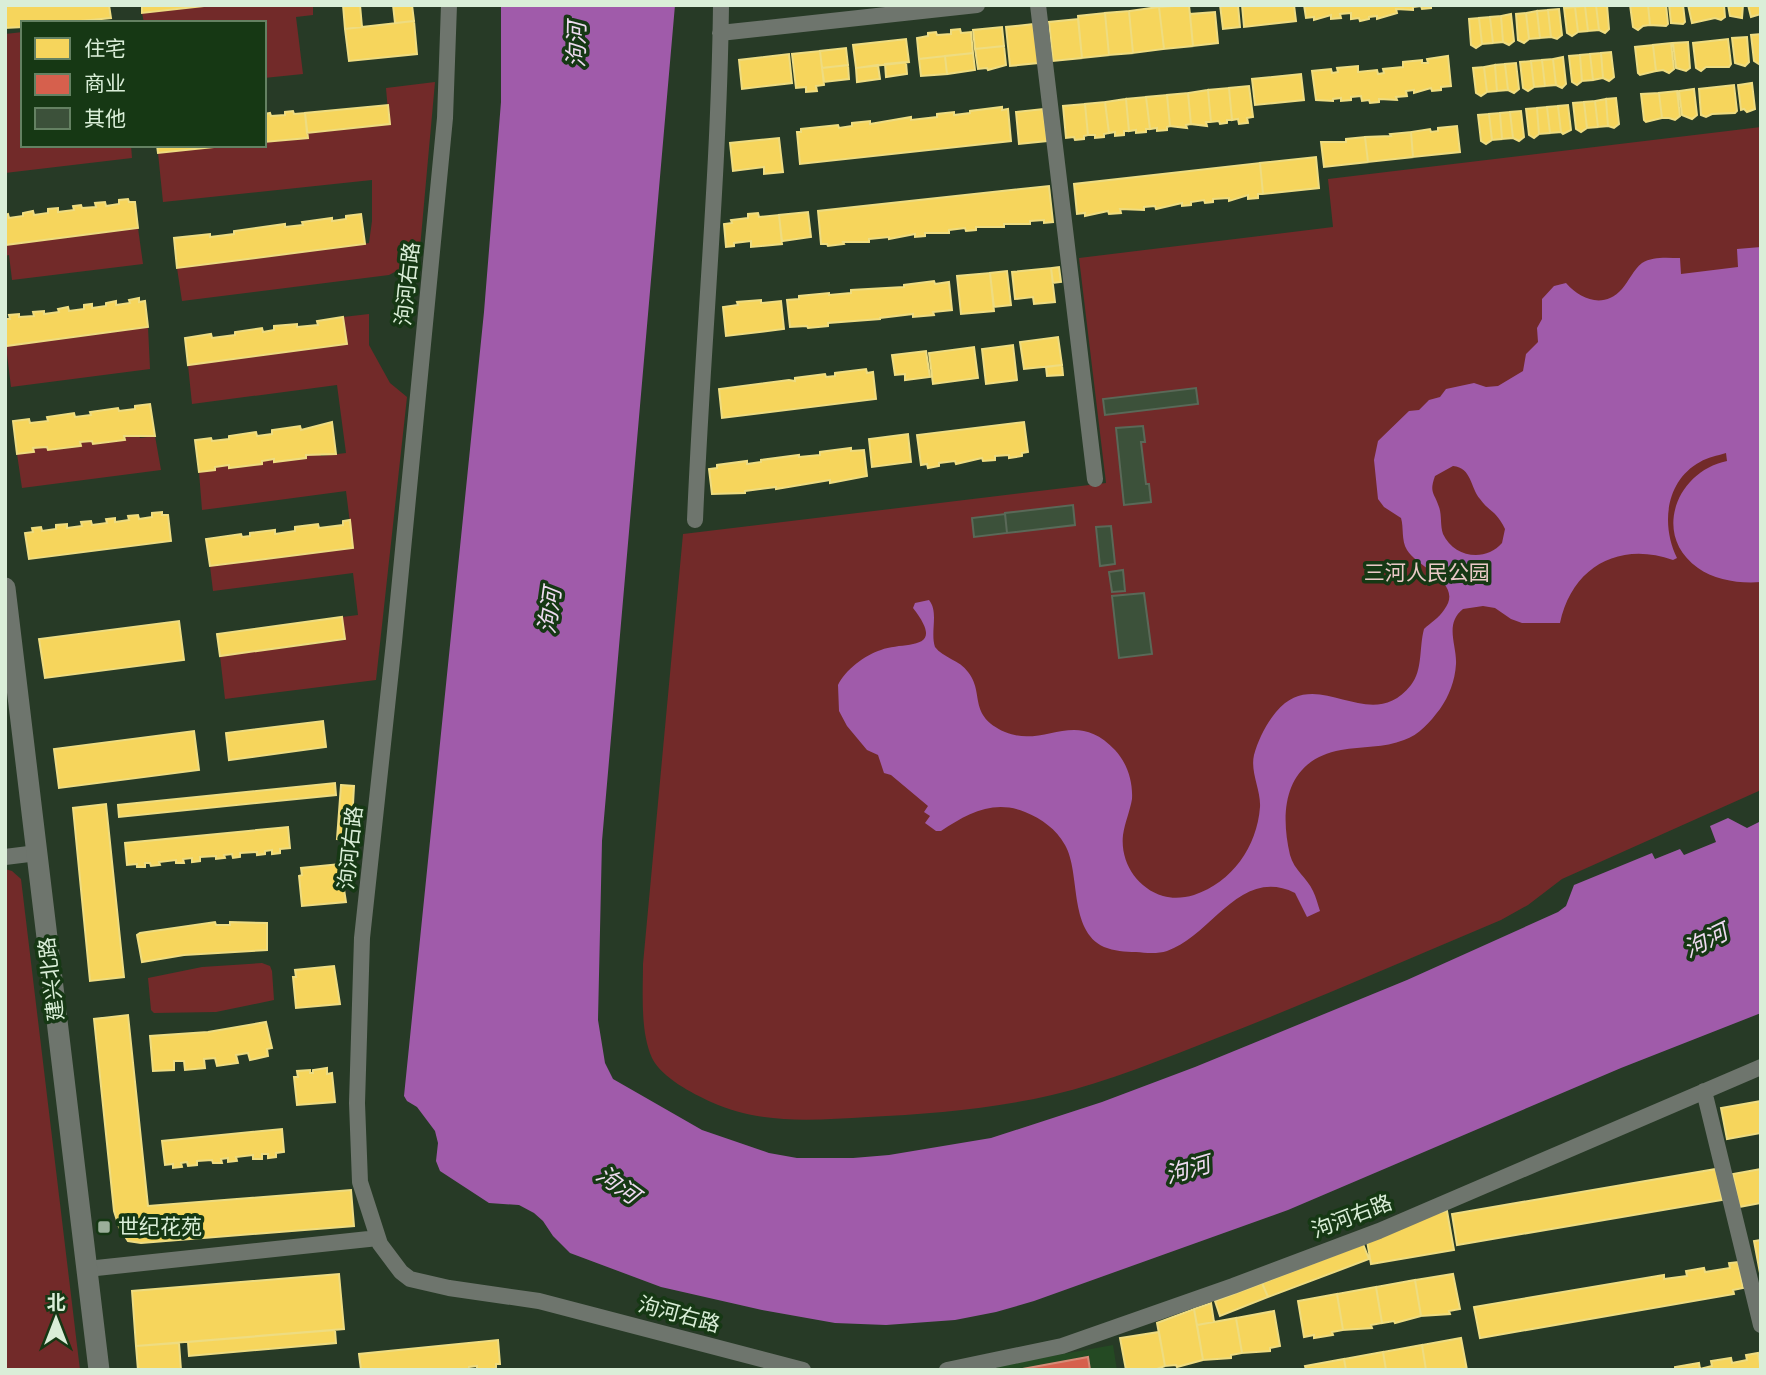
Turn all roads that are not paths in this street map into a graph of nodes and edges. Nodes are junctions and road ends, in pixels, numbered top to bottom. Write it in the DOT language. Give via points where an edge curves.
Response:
graph roads {
  1 [pos="449,5"];
  2 [pos="720,5"];
  3 [pos="977,5"];
  4 [pos="1038,5"];
  5 [pos="720,33"];
  6 [pos="1095,479"];
  7 [pos="695,520"];
  8 [pos="5,588"];
  9 [pos="37,853"];
  10 [pos="5,857"];
  11 [pos="1761,1067"];
  12 [pos="1704,1091"];
  13 [pos="378,1238"];
  14 [pos="87,1269"];
  15 [pos="1761,1325"];
  16 [pos="99,1370"];
  17 [pos="803,1370"];
  18 [pos="947,1370"];
  1 -- 13 [label="street, 泃河右路" via="446,118 358,1010 360,1182"];
  2 -- 5 [label="street"];
  3 -- 5 [label="street"];
  4 -- 6 [label="street"];
  5 -- 7 [label="street"];
  8 -- 9 [label="street, 建兴北路"];
  9 -- 10 [label="street"];
  9 -- 14 [label="street, 建兴北路"];
  11 -- 12 [label="street, 泃河右路"];
  12 -- 15 [label="street"];
  12 -- 18 [label="street, 泃河右路" via="1379,1231 1233,1286 1062,1346"];
  13 -- 14 [label="street"];
  13 -- 17 [label="street, 泃河右路" via="410,1279 540,1301"];
  14 -- 16 [label="street, 建兴北路"];
}
